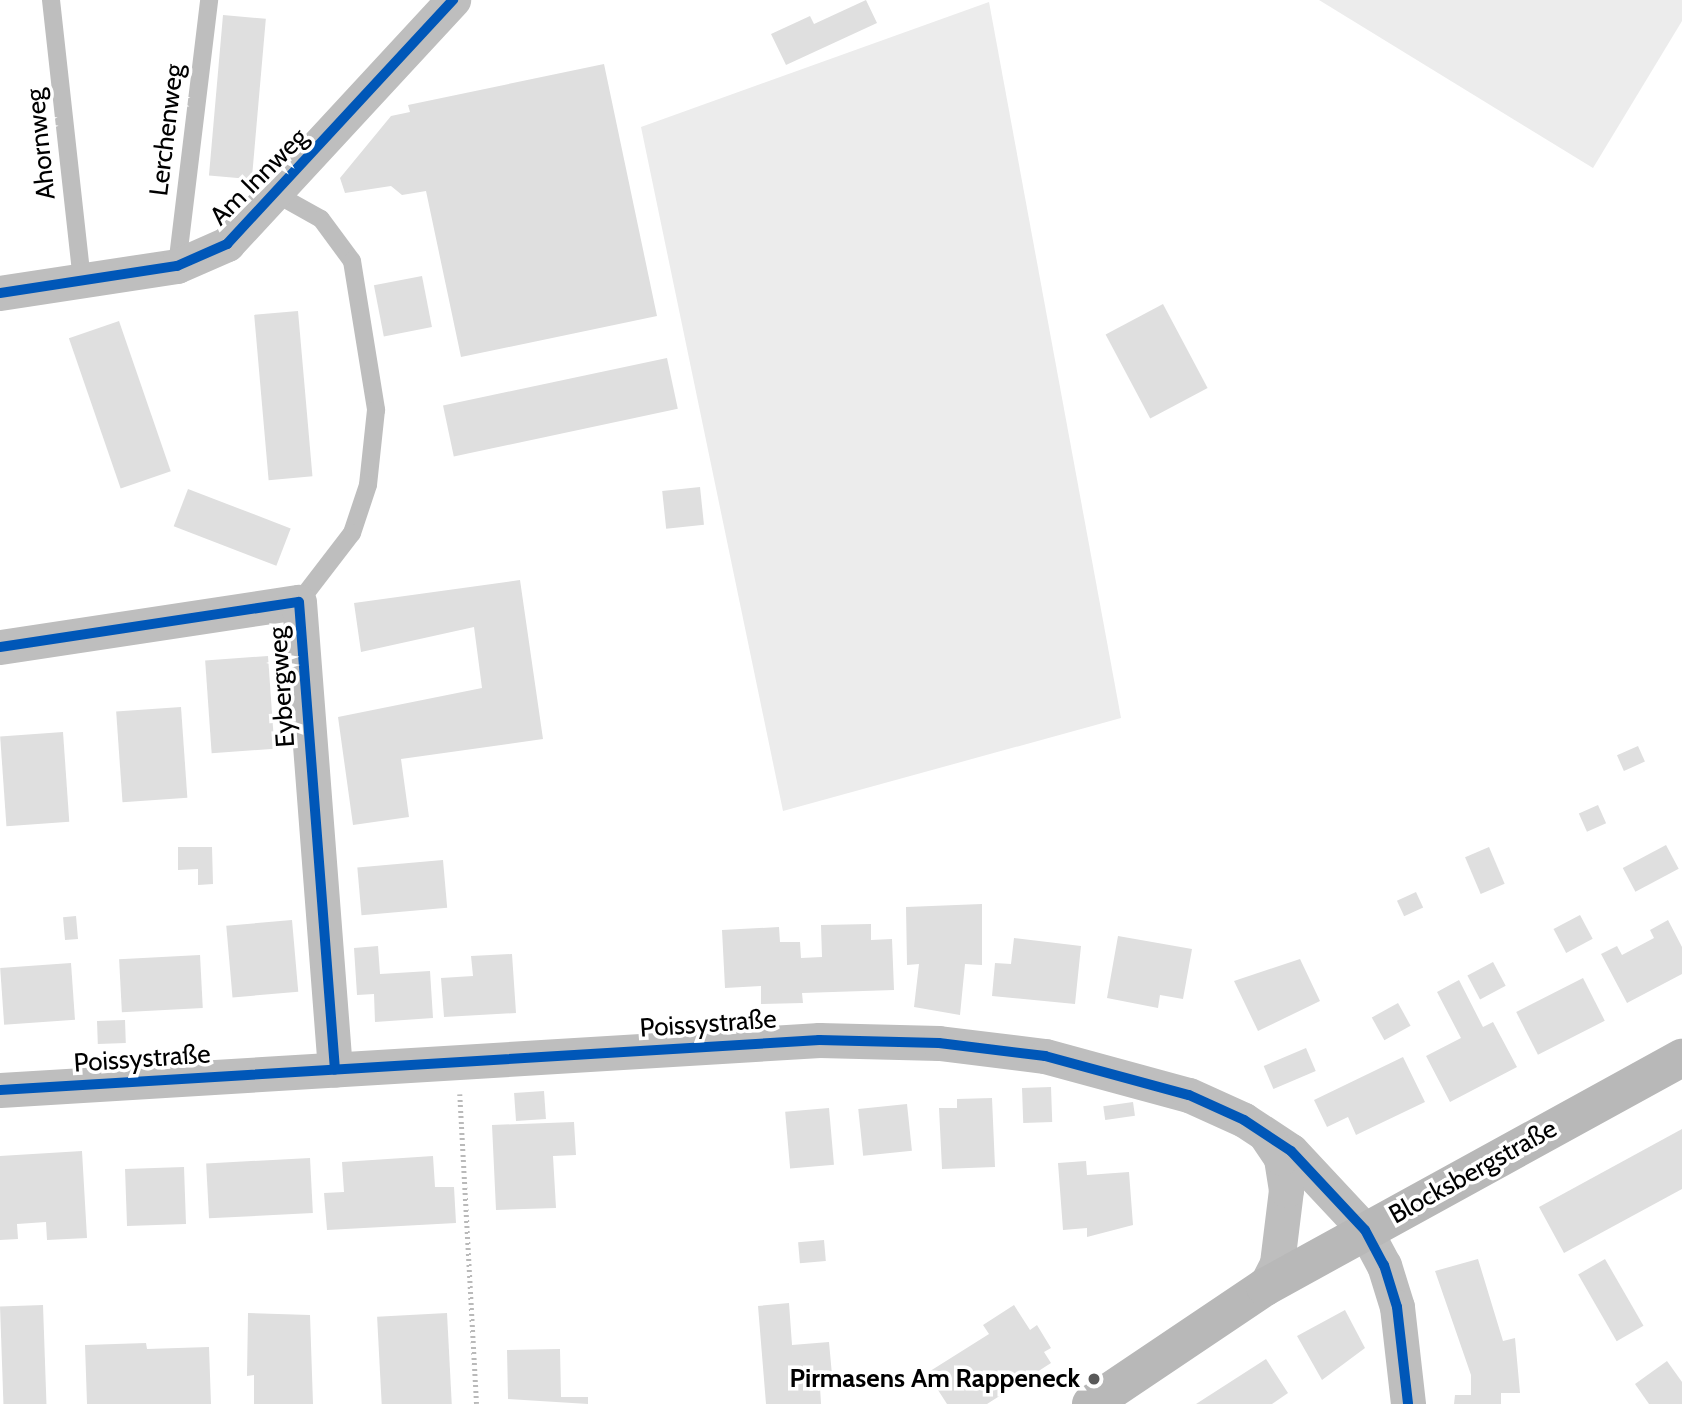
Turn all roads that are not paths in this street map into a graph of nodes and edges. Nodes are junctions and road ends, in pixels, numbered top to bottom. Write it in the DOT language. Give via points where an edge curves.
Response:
graph roads {
  1 [pos="51,0"];
  2 [pos="209,0"];
  3 [pos="453,0"];
  4 [pos="278,195"];
  5 [pos="177,266"];
  6 [pos="82,281"];
  7 [pos="0,293"];
  8 [pos="299,602"];
  9 [pos="0,647"];
  10 [pos="1682,1058"];
  11 [pos="334,1070"];
  12 [pos="0,1090"];
  13 [pos="1265,1134"];
  14 [pos="1365,1230"];
  15 [pos="1265,1287"];
  16 [pos="1091,1404"];
  17 [pos="1408,1404"];
  1 -- 6 [label="lane, Ahornweg"];
  2 -- 5 [label="lane, Lerchenweg"];
  3 -- 4 [label="street, Am Innweg"];
  4 -- 5 [label="street, Am Innweg" via="227,244"];
  4 -- 8 [label="lane" via="321,219 352,261 376,410 368,485 352,533"];
  5 -- 6 [label="street, Am Innweg"];
  6 -- 7 [label="street, Am Innweg"];
  8 -- 9 [label="street, Eybergweg"];
  8 -- 11 [label="street, Eybergweg"];
  10 -- 14 [label="main road, Blocksbergstraße"];
  11 -- 12 [label="street, Poissystraße"];
  11 -- 13 [label="street, Poissystraße" via="819,1040 939,1043 1045,1056 1128,1075 1189,1095"];
  13 -- 14 [label="street, Poissystraße"];
  13 -- 15 [label="street" via="1281,1158 1286,1190 1277,1263"];
  14 -- 15 [label="main road, Blocksbergstraße"];
  14 -- 17 [label="street" via="1397,1307"];
  15 -- 16 [label="main road, Blocksbergstraße"];
}
